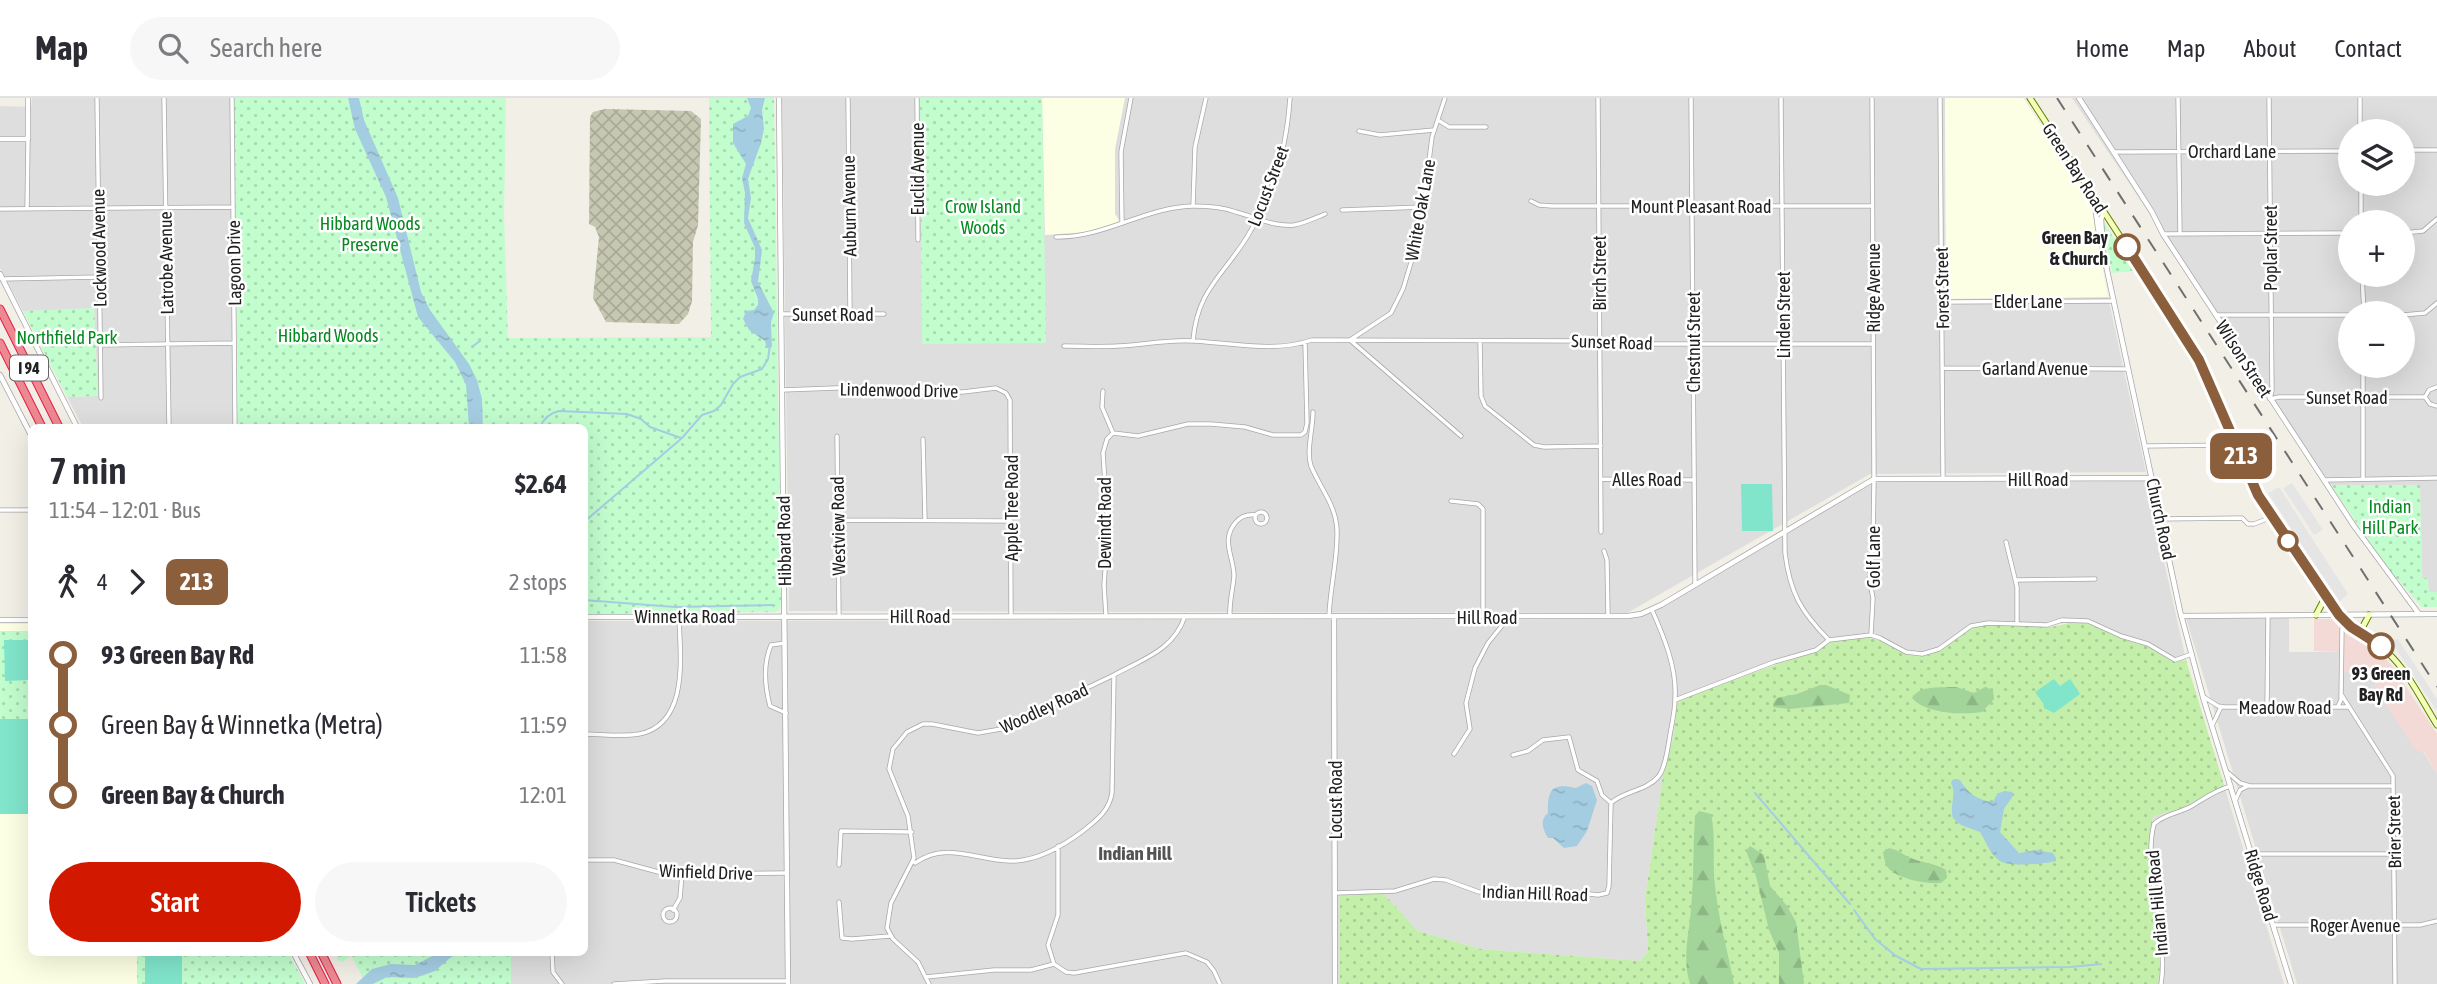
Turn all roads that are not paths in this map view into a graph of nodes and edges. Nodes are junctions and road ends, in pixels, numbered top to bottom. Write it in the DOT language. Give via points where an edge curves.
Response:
graph roads {
  1 [pos="29,98"];
  2 [pos="97,98"];
  3 [pos="164,98"];
  4 [pos="232,98"];
  5 [pos="779,98"];
  6 [pos="848,98"];
  7 [pos="917,98"];
  8 [pos="1131,98"];
  9 [pos="1206,98"];
  10 [pos="1290,98"];
  11 [pos="1445,98"];
  12 [pos="1598,98"];
  13 [pos="1691,98"];
  14 [pos="1781,98"];
  15 [pos="1872,98"];
  16 [pos="1940,98"];
  17 [pos="2030,98"];
  18 [pos="2078,98"];
  19 [pos="2178,98"];
  20 [pos="2269,98"];
  21 [pos="2360,98"];
  22 [pos="2360,119"];
  23 [pos="1438,120"];
  24 [pos="1486,127"];
  25 [pos="1434,130"];
  26 [pos="1359,131"];
  27 [pos="0,139"];
  28 [pos="28,139"];
  29 [pos="2415,150"];
  30 [pos="2437,150"];
  31 [pos="2179,151"];
  32 [pos="2269,151"];
  33 [pos="2338,151"];
  34 [pos="2113,152"];
  35 [pos="2094,197"];
  36 [pos="1531,201"];
  37 [pos="1193,206"];
  38 [pos="1599,206"];
  39 [pos="1692,206"];
  40 [pos="1782,206"];
  41 [pos="1872,206"];
  42 [pos="165,207"];
  43 [pos="233,207"];
  44 [pos="1423,207"];
  45 [pos="98,208"];
  46 [pos="0,209"];
  47 [pos="27,209"];
  48 [pos="1342,210"];
  49 [pos="2104,213"];
  50 [pos="1325,214"];
  51 [pos="1257,218"];
  52 [pos="2437,219"];
  53 [pos="1122,223"];
  54 [pos="2415,232"];
  55 [pos="2162,233"];
  56 [pos="2180,233"];
  57 [pos="2270,233"];
  58 [pos="2338,233"];
  59 [pos="1056,237"];
  60 [pos="918,240"];
  61 [pos="2103,249"];
  62 [pos="1,276"];
  63 [pos="99,277"];
  64 [pos="2114,301"];
  65 [pos="1942,302"];
  66 [pos="2437,303"];
  67 [pos="0,309"];
  68 [pos="850,313"];
  69 [pos="781,314"];
  70 [pos="884,314"];
  71 [pos="2415,314"];
  72 [pos="2215,315"];
  73 [pos="2271,315"];
  74 [pos="2338,316"];
  75 [pos="1193,341"];
  76 [pos="1350,341"];
  77 [pos="1480,341"];
  78 [pos="1305,342"];
  79 [pos="1600,342"];
  80 [pos="0,343"];
  81 [pos="234,343"];
  82 [pos="167,344"];
  83 [pos="1693,344"];
  84 [pos="1783,344"];
  85 [pos="1873,344"];
  86 [pos="100,345"];
  87 [pos="1064,346"];
  88 [pos="1942,368"];
  89 [pos="2127,369"];
  90 [pos="0,375"];
  91 [pos="2363,378"];
  92 [pos="2437,387"];
  93 [pos="782,390"];
  94 [pos="1103,391"];
  95 [pos="2362,397"];
  96 [pos="2425,397"];
  97 [pos="101,398"];
  98 [pos="2270,398"];
  99 [pos="1010,400"];
  100 [pos="2437,406"];
  101 [pos="1313,412"];
  102 [pos="40,424"];
  103 [pos="58,424"];
  104 [pos="75,424"];
  105 [pos="169,424"];
  106 [pos="235,424"];
  107 [pos="28,429"];
  108 [pos="1112,433"];
  109 [pos="837,436"];
  110 [pos="1461,436"];
  111 [pos="923,439"];
  112 [pos="2236,445"];
  113 [pos="1601,446"];
  114 [pos="2145,446"];
  115 [pos="2152,478"];
  116 [pos="2437,478"];
  117 [pos="1601,479"];
  118 [pos="1874,479"];
  119 [pos="1943,479"];
  120 [pos="1694,480"];
  121 [pos="2324,480"];
  122 [pos="2363,480"];
  123 [pos="1451,501"];
  124 [pos="0,510"];
  125 [pos="28,510"];
  126 [pos="1256,515"];
  127 [pos="2272,517"];
  128 [pos="2160,519"];
  129 [pos="838,520"];
  130 [pos="925,520"];
  131 [pos="1012,521"];
  132 [pos="1601,532"];
  133 [pos="1784,532"];
  134 [pos="2006,542"];
  135 [pos="1604,551"];
  136 [pos="2095,579"];
  137 [pos="2016,580"];
  138 [pos="1695,585"];
  139 [pos="2326,596"];
  140 [pos="1652,610"];
  141 [pos="2419,614"];
  142 [pos="2437,614"];
  143 [pos="2268,615"];
  144 [pos="2316,615"];
  145 [pos="2339,615"];
  146 [pos="2369,615"];
  147 [pos="785,616"];
  148 [pos="839,616"];
  149 [pos="1011,616"];
  150 [pos="1106,616"];
  151 [pos="1185,616"];
  152 [pos="1230,616"];
  153 [pos="1331,616"];
  154 [pos="1608,616"];
  155 [pos="2181,616"];
  156 [pos="588,617"];
  157 [pos="679,617"];
  158 [pos="1483,617"];
  159 [pos="1509,617"];
  160 [pos="0,620"];
  161 [pos="28,620"];
  162 [pos="2017,622"];
  163 [pos="2346,623"];
  164 [pos="2360,632"];
  165 [pos="1871,635"];
  166 [pos="1829,640"];
  167 [pos="785,642"];
  168 [pos="2192,654"];
  169 [pos="1114,675"];
  170 [pos="2342,694"];
  171 [pos="2203,697"];
  172 [pos="1675,700"];
  173 [pos="2221,707"];
  174 [pos="2267,707"];
  175 [pos="2338,707"];
  176 [pos="2349,707"];
  177 [pos="786,713"];
  178 [pos="2437,725"];
  179 [pos="2212,726"];
  180 [pos="588,734"];
  181 [pos="1454,754"];
  182 [pos="1513,755"];
  183 [pos="2226,771"];
  184 [pos="2231,786"];
  185 [pos="2250,786"];
  186 [pos="2393,786"];
  187 [pos="2235,801"];
  188 [pos="1611,803"];
  189 [pos="912,832"];
  190 [pos="1058,846"];
  191 [pos="2251,854"];
  192 [pos="2394,854"];
  193 [pos="588,860"];
  194 [pos="913,864"];
  195 [pos="839,865"];
  196 [pos="788,873"];
  197 [pos="682,874"];
  198 [pos="1335,893"];
  199 [pos="839,902"];
  200 [pos="673,910"];
  201 [pos="2437,921"];
  202 [pos="2273,925"];
  203 [pos="2395,925"];
  204 [pos="890,936"];
  205 [pos="295,956"];
  206 [pos="311,956"];
  207 [pos="323,956"];
  208 [pos="552,956"];
  209 [pos="1054,964"];
  210 [pos="926,977"];
  211 [pos="788,982"];
  212 [pos="310,984"];
  213 [pos="325,984"];
  214 [pos="337,984"];
  215 [pos="562,984"];
  216 [pos="614,984"];
  217 [pos="929,984"];
  218 [pos="1220,984"];
  219 [pos="1335,984"];
  220 [pos="2161,984"];
  221 [pos="2291,984"];
  222 [pos="2395,984"];
  1 -- 28 [label="street"];
  2 -- 45 [label="street, Lockwood Avenue"];
  3 -- 42 [label="street, Latrobe Avenue"];
  4 -- 43 [label="street, Lagoon Drive"];
  5 -- 69 [label="street, Hibbard Road"];
  6 -- 68 [label="street, Auburn Avenue"];
  7 -- 60 [label="street, Euclid Avenue"];
  8 -- 53 [label="street" via="1121,152"];
  9 -- 37 [label="street" via="1194,161"];
  10 -- 51 [label="street, Locust Street" via="1282,155"];
  11 -- 23 [label="street, White Oak Lane"];
  12 -- 38 [label="street, Birch Street"];
  13 -- 39 [label="street, Chestnut Street"];
  14 -- 40 [label="street, Linden Street"];
  15 -- 41 [label="street, Ridge Avenue"];
  16 -- 65 [label="street, Forest Street"];
  17 -- 35 [label="main road, Green Bay Road"];
  18 -- 34 [label="street, Wilson Street"];
  19 -- 31 [label="street"];
  20 -- 32 [label="street, Poplar Street"];
  21 -- 22 [label="street"];
  23 -- 24 [label="street" via="1449,127"];
  23 -- 25 [label="street, White Oak Lane"];
  25 -- 26 [label="street" via="1380,135"];
  25 -- 44 [label="street, White Oak Lane"];
  27 -- 28 [label="street"];
  28 -- 47 [label="street"];
  29 -- 30 [label="street"];
  31 -- 32 [label="street, Orchard Lane"];
  31 -- 34 [label="street, Orchard Lane"];
  31 -- 56 [label="street"];
  32 -- 33 [label="street, Orchard Lane"];
  32 -- 57 [label="street, Poplar Street"];
  34 -- 55 [label="street, Wilson Street"];
  35 -- 49 [label="main road, Green Bay Road"];
  35 -- 61 [label="street, Church Road"];
  36 -- 38 [label="street, Mount Pleasant Road"];
  37 -- 51 [label="street"];
  37 -- 53 [label="street" via="1152,212"];
  38 -- 39 [label="street, Mount Pleasant Road"];
  38 -- 79 [label="street, Birch Street"];
  39 -- 40 [label="street, Mount Pleasant Road"];
  39 -- 83 [label="street, Chestnut Street"];
  40 -- 41 [label="street, Mount Pleasant Road"];
  40 -- 84 [label="street, Linden Street"];
  41 -- 85 [label="street, Ridge Avenue"];
  42 -- 43 [label="street"];
  42 -- 45 [label="street"];
  42 -- 82 [label="street, Latrobe Avenue"];
  43 -- 81 [label="street, Lagoon Drive"];
  44 -- 48 [label="street"];
  44 -- 76 [label="street, White Oak Lane" via="1413,260 1391,313"];
  45 -- 47 [label="street"];
  45 -- 63 [label="street, Lockwood Avenue"];
  46 -- 47 [label="street"];
  49 -- 61 [label="street, Church Road"];
  49 -- 112 [label="main road, Green Bay Road" via="2188,341"];
  50 -- 51 [label="street" via="1290,225"];
  51 -- 75 [label="street, Locust Street" via="1242,246 1205,293"];
  52 -- 54 [label="street"];
  53 -- 59 [label="street"];
  55 -- 56 [label="street"];
  55 -- 72 [label="street, Wilson Street"];
  56 -- 57 [label="street"];
  57 -- 58 [label="street"];
  57 -- 73 [label="street, Poplar Street"];
  61 -- 64 [label="street, Church Road"];
  62 -- 63 [label="street"];
  62 -- 104 [label="street"];
  63 -- 86 [label="street, Lockwood Avenue"];
  64 -- 65 [label="street, Elder Lane"];
  64 -- 89 [label="street, Church Road"];
  65 -- 88 [label="street, Forest Street"];
  66 -- 71 [label="street" via="2425,313"];
  67 -- 103 [label="highway, I 94"];
  68 -- 69 [label="street, Sunset Road"];
  68 -- 70 [label="street, Sunset Road"];
  69 -- 93 [label="street, Hibbard Road"];
  72 -- 73 [label="street"];
  72 -- 98 [label="street, Wilson Street"];
  73 -- 74 [label="street"];
  73 -- 98 [label="street, Poplar Street"];
  75 -- 78 [label="street, Sunset Road" via="1252,346"];
  75 -- 87 [label="street, Sunset Road"];
  76 -- 77 [label="street, Sunset Road"];
  76 -- 78 [label="street, Sunset Road"];
  76 -- 110 [label="street"];
  77 -- 79 [label="street, Sunset Road"];
  77 -- 113 [label="street" via="1480,396 1489,409 1538,447"];
  78 -- 108 [label="street" via="1307,423 1301,435 1211,424 1188,424 1138,436"];
  79 -- 83 [label="street, Sunset Road"];
  79 -- 113 [label="street, Birch Street"];
  80 -- 102 [label="highway, I 94"];
  81 -- 82 [label="street"];
  81 -- 106 [label="street, Lagoon Drive"];
  82 -- 86 [label="street"];
  82 -- 105 [label="street, Latrobe Avenue"];
  83 -- 84 [label="street, Sunset Road"];
  83 -- 120 [label="street, Chestnut Street"];
  84 -- 85 [label="street, Sunset Road"];
  84 -- 133 [label="street, Linden Street"];
  85 -- 118 [label="street, Ridge Avenue"];
  86 -- 97 [label="street, Lockwood Avenue"];
  88 -- 89 [label="street, Garland Avenue"];
  88 -- 119 [label="street, Forest Street"];
  89 -- 114 [label="street, Church Road"];
  90 -- 107 [label="street"];
  91 -- 95 [label="street"];
  92 -- 96 [label="street"];
  93 -- 99 [label="street, Lindenwood Drive" via="863,387 963,392 996,388"];
  93 -- 147 [label="street, Hibbard Road"];
  94 -- 108 [label="street" via="1102,407"];
  95 -- 96 [label="street, Sunset Road"];
  95 -- 98 [label="street, Sunset Road"];
  95 -- 122 [label="street"];
  96 -- 100 [label="street"];
  98 -- 121 [label="street, Wilson Street"];
  99 -- 131 [label="street, Apple Tree Road"];
  101 -- 153 [label="street" via="1311,464 1333,508 1337,529"];
  108 -- 150 [label="street, Dewindt Road" via="1103,453 1108,529"];
  109 -- 129 [label="street, Westview Road"];
  111 -- 130 [label="street"];
  112 -- 114 [label="street"];
  112 -- 127 [label="main road, Green Bay Road"];
  113 -- 117 [label="street, Birch Street"];
  114 -- 115 [label="street, Church Road"];
  115 -- 119 [label="street, Hill Road"];
  115 -- 128 [label="street, Church Road"];
  116 -- 122 [label="street"];
  117 -- 120 [label="street, Alles Road"];
  117 -- 132 [label="street, Birch Street"];
  118 -- 119 [label="street, Hill Road"];
  118 -- 133 [label="street, Hill Road"];
  118 -- 165 [label="street, Golf Lane"];
  120 -- 138 [label="street, Chestnut Street"];
  121 -- 122 [label="street"];
  121 -- 141 [label="street, Wilson Street"];
  123 -- 158 [label="street" via="1478,504 1483,509"];
  124 -- 125 [label="street"];
  126 -- 152 [label="street" via="1240,518 1228,537 1234,575"];
  127 -- 128 [label="street" via="2255,524 2242,518"];
  127 -- 139 [label="main road, Green Bay Road"];
  128 -- 155 [label="street, Church Road"];
  129 -- 130 [label="street"];
  129 -- 148 [label="street, Westview Road"];
  130 -- 131 [label="street"];
  131 -- 149 [label="street, Apple Tree Road"];
  133 -- 138 [label="street, Hill Road"];
  133 -- 166 [label="street" via="1788,573 1797,600"];
  134 -- 137 [label="street"];
  135 -- 154 [label="street"];
  136 -- 137 [label="street"];
  137 -- 162 [label="street"];
  138 -- 140 [label="street, Hill Road"];
  139 -- 144 [label="main road"];
  139 -- 145 [label="main road, Green Bay Road"];
  140 -- 154 [label="street, Hill Road"];
  140 -- 172 [label="street" via="1673,671"];
  141 -- 142 [label="street"];
  141 -- 146 [label="street"];
  143 -- 144 [label="street"];
  143 -- 155 [label="street"];
  143 -- 174 [label="street"];
  144 -- 145 [label="street"];
  145 -- 146 [label="street"];
  145 -- 163 [label="main road, Green Bay Road"];
  146 -- 164 [label="main road"];
  147 -- 148 [label="street, Hill Road"];
  147 -- 157 [label="street, Winnetka Road"];
  147 -- 167 [label="street, Hibbard Road"];
  148 -- 149 [label="street, Hill Road"];
  149 -- 150 [label="street, Hill Road"];
  150 -- 151 [label="street, Hill Road"];
  151 -- 152 [label="street, Hill Road"];
  151 -- 169 [label="street, Woodley Road" via="1170,643"];
  152 -- 153 [label="street, Hill Road"];
  153 -- 158 [label="street, Hill Road"];
  153 -- 198 [label="street, Locust Road"];
  154 -- 159 [label="street, Hill Road"];
  155 -- 168 [label="street, Church Road"];
  156 -- 157 [label="street, Winnetka Road"];
  157 -- 180 [label="street" via="679,683 666,717 638,734"];
  158 -- 159 [label="street, Hill Road"];
  159 -- 181 [label="street" via="1475,668 1466,703 1470,729"];
  160 -- 161 [label="street"];
  162 -- 165 [label="street" via="1971,626 1939,649 1922,654 1906,652"];
  162 -- 168 [label="street" via="2088,621 2148,644 2175,660"];
  163 -- 164 [label="main road, Green Bay Road"];
  163 -- 170 [label="street, Brier Street" via="2342,629"];
  164 -- 178 [label="main road, Green Bay Road" via="2392,656"];
  165 -- 166 [label="street"];
  166 -- 172 [label="street" via="1816,650"];
  167 -- 177 [label="street, Hibbard Road"];
  167 -- 177 [label="street" via="771,645 766,684 770,706"];
  168 -- 171 [label="street, Church Road"];
  169 -- 189 [label="street, Woodley Road" via="1001,729 969,732 928,724 907,732 893,748 889,769"];
  169 -- 190 [label="street, Woodley Road" via="1110,802 1096,821"];
  170 -- 175 [label="street, Brier Street"];
  170 -- 176 [label="street, Brier Street"];
  171 -- 173 [label="street, Meadow Road"];
  171 -- 179 [label="street, Church Road"];
  172 -- 188 [label="street" via="1659,776"];
  173 -- 174 [label="street, Meadow Road"];
  173 -- 179 [label="street, Meadow Road"];
  174 -- 175 [label="street, Meadow Road"];
  175 -- 176 [label="street, Meadow Road"];
  176 -- 186 [label="street, Brier Street" via="2393,774"];
  177 -- 196 [label="street, Hibbard Road"];
  179 -- 183 [label="street, Church Road"];
  182 -- 188 [label="street" via="1543,740 1569,737 1578,770 1597,781"];
  183 -- 184 [label="street, Church Road"];
  183 -- 185 [label="street"];
  184 -- 187 [label="street, Ridge Road"];
  184 -- 220 [label="street, Indian Hill Road" via="2154,824"];
  185 -- 186 [label="street"];
  185 -- 187 [label="street" via="2240,790"];
  186 -- 192 [label="street, Brier Street"];
  187 -- 191 [label="street, Ridge Road"];
  188 -- 198 [label="street, Indian Hill Road" via="1609,886 1604,895 1479,892 1434,879 1400,890"];
  189 -- 194 [label="street, Woodley Road"];
  189 -- 195 [label="street" via="841,831"];
  190 -- 194 [label="street, Woodley Road" via="1016,861 941,852"];
  190 -- 209 [label="street" via="1058,915 1048,945"];
  191 -- 192 [label="street"];
  191 -- 202 [label="street, Ridge Road"];
  192 -- 203 [label="street, Brier Street"];
  193 -- 197 [label="street, Winfield Drive" via="614,860"];
  194 -- 204 [label="street" via="891,903"];
  196 -- 197 [label="street, Winfield Drive"];
  196 -- 211 [label="street, Hibbard Road"];
  197 -- 200 [label="street" via="680,898"];
  198 -- 219 [label="street, Locust Road"];
  199 -- 204 [label="street" via="842,937"];
  201 -- 203 [label="street, Roger Avenue"];
  202 -- 203 [label="street, Roger Avenue"];
  202 -- 221 [label="street, Ridge Road"];
  203 -- 222 [label="street, Brier Street"];
  204 -- 210 [label="street"];
  205 -- 212 [label="street"];
  206 -- 213 [label="highway"];
  207 -- 214 [label="highway"];
  208 -- 215 [label="street" via="554,972"];
  209 -- 210 [label="street" via="1031,971"];
  209 -- 218 [label="street" via="1074,973 1186,953 1207,962"];
  210 -- 217 [label="street"];
  211 -- 216 [label="street"];
}
